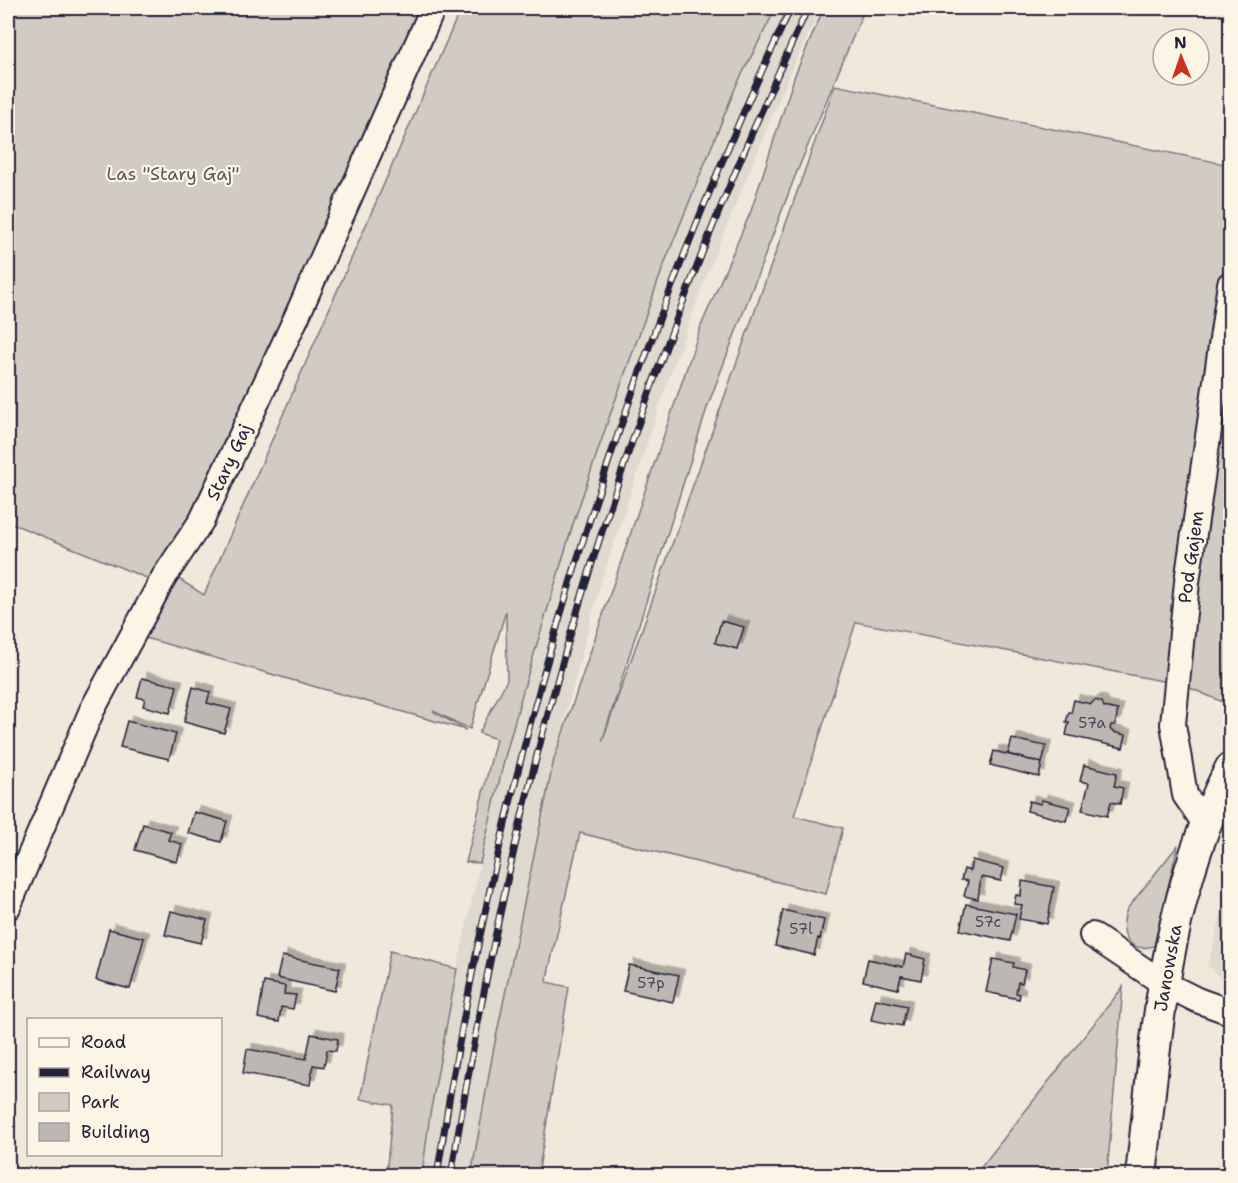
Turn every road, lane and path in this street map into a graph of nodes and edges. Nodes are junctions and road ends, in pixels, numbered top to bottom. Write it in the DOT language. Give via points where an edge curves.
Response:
graph roads {
  1 [pos="433,8"];
  2 [pos="1230,284"];
  3 [pos="1230,769"];
  4 [pos="1205,824"];
  5 [pos="8,907"];
  6 [pos="1092,935"];
  7 [pos="1163,983"];
  8 [pos="1230,1012"];
  9 [pos="1141,1176"];
  1 -- 5 [label="street, Stary Gaj" via="202,520 164,577 92,710"];
  2 -- 4 [label="street, Pod Gajem" via="1186,582 1173,724 1185,795"];
  3 -- 4 [label="street, Janowska"];
  4 -- 7 [label="street, Janowska" via="1183,892"];
  6 -- 7 [label="street"];
  7 -- 8 [label="street"];
  7 -- 9 [label="street, Janowska"];
}
